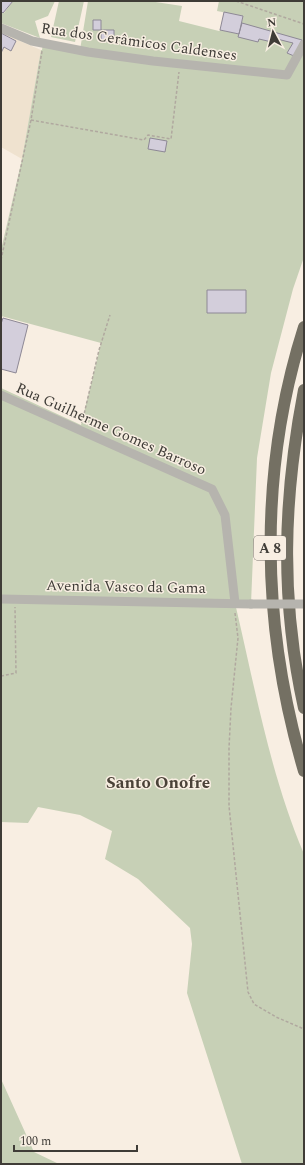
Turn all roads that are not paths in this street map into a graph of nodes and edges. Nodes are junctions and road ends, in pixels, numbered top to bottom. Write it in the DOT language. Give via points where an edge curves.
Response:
graph roads {
  1 [pos="1,28"];
  2 [pos="304,44"];
  3 [pos="304,327"];
  4 [pos="304,390"];
  5 [pos="1,396"];
  6 [pos="1,598"];
  7 [pos="234,603"];
  8 [pos="304,604"];
  9 [pos="304,708"];
  10 [pos="304,771"];
  1 -- 2 [label="street, Rua dos Cerâmicos Caldenses" via="32,41 88,52 288,76"];
  3 -- 10 [label="highway, A 8" via="288,383 280,430 273,485 270,554 273,614 281,677"];
  4 -- 9 [label="highway, A 8" via="289,490 286,554 293,643"];
  5 -- 7 [label="street, Rua Guilherme Gomes Barroso" via="212,489 225,515"];
  6 -- 7 [label="street, Avenida Vasco da Gama"];
  7 -- 8 [label="street, Avenida Vasco da Gama, bridge"];
}
